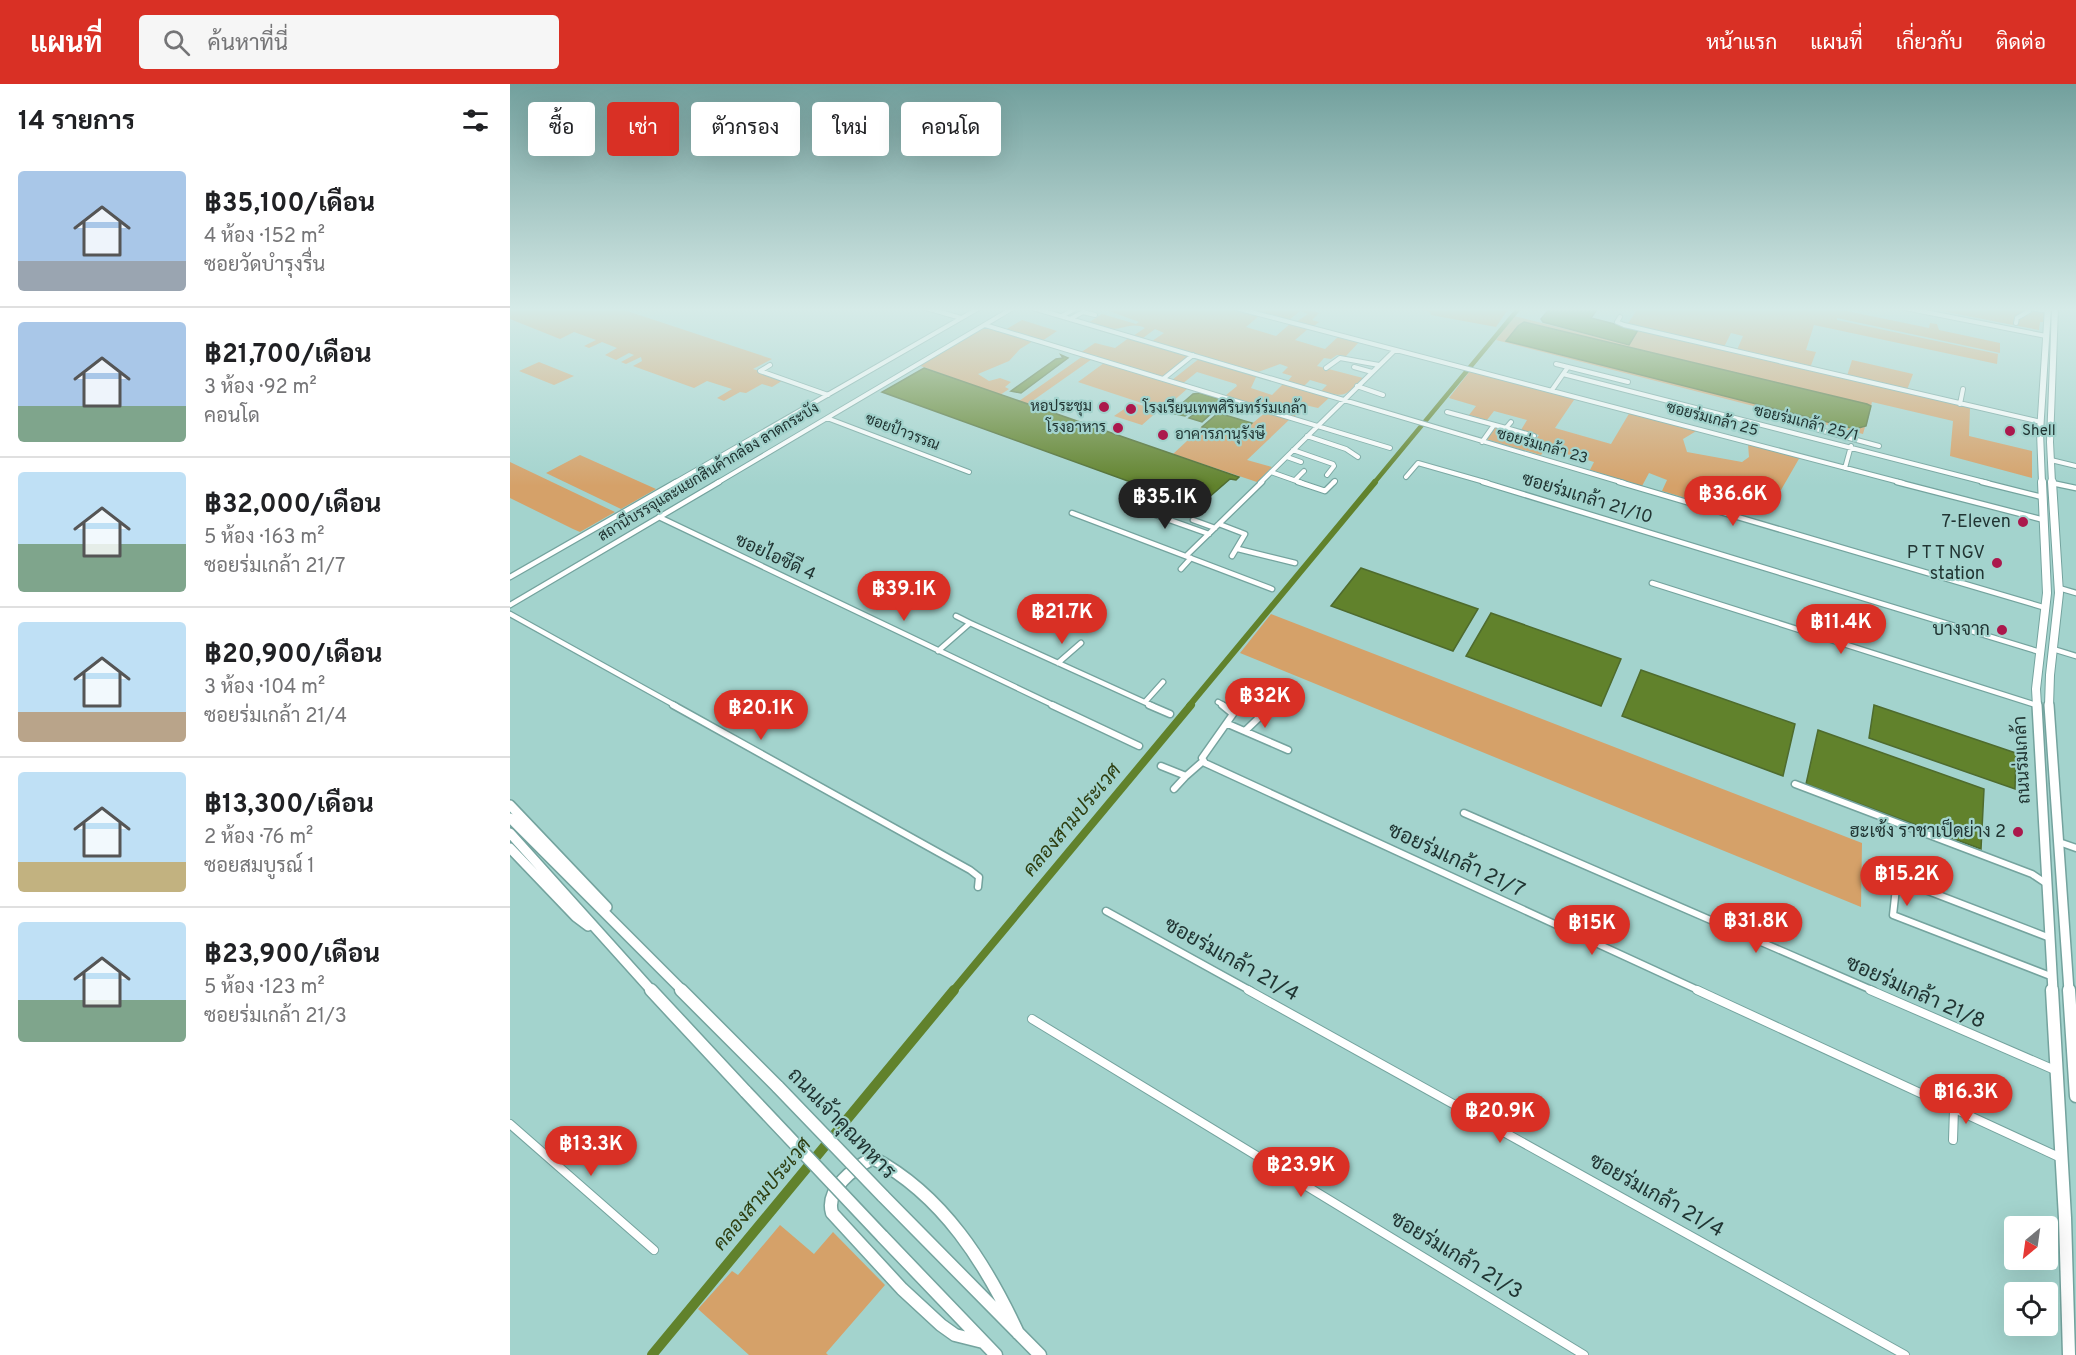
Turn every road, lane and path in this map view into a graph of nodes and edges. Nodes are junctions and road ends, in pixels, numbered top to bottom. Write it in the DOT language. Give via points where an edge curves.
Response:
graph roads {
  1 [pos="766,367"];
  2 [pos="876,367"];
  3 [pos="914,367"];
  4 [pos="1124,367"];
  5 [pos="1178,367"];
  6 [pos="1235,367"];
  7 [pos="1355,367"];
  8 [pos="1377,367"];
  9 [pos="1465,367"];
  10 [pos="1568,367"];
  11 [pos="1569,367"];
  12 [pos="1802,367"];
  13 [pos="2044,367"];
  14 [pos="2051,367"];
  15 [pos="1475,370"];
  16 [pos="1372,372"];
  17 [pos="1563,374"];
  18 [pos="1163,379"];
  19 [pos="1628,382"];
  20 [pos="1357,386"];
  21 [pos="1963,389"];
  22 [pos="1552,390"];
  23 [pos="1383,394"];
  24 [pos="828,395"];
  25 [pos="1344,399"];
  26 [pos="1960,404"];
  27 [pos="1447,412"];
  28 [pos="826,418"];
  29 [pos="1511,422"];
  30 [pos="2041,422"];
  31 [pos="1317,425"];
  32 [pos="1494,425"];
  33 [pos="1506,428"];
  34 [pos="1816,429"];
  35 [pos="1306,436"];
  36 [pos="1534,436"];
  37 [pos="1852,439"];
  38 [pos="1482,442"];
  39 [pos="1879,446"];
  40 [pos="1850,447"];
  41 [pos="1390,448"];
  42 [pos="1293,450"];
  43 [pos="1287,457"];
  44 [pos="1358,457"];
  45 [pos="2051,460"];
  46 [pos="1302,462"];
  47 [pos="2076,466"];
  48 [pos="1845,468"];
  49 [pos="1304,471"];
  50 [pos="969,472"];
  51 [pos="1271,472"];
  52 [pos="1327,475"];
  53 [pos="1406,477"];
  54 [pos="1294,480"];
  55 [pos="1335,481"];
  56 [pos="2052,483"];
  57 [pos="2076,488"];
  58 [pos="2042,496"];
  59 [pos="1130,506"];
  60 [pos="1072,513"];
  61 [pos="659,517"];
  62 [pos="1193,520"];
  63 [pos="2044,520"];
  64 [pos="1217,526"];
  65 [pos="1209,534"];
  66 [pos="1238,549"];
  67 [pos="1186,556"];
  68 [pos="1232,556"];
  69 [pos="1191,558"];
  70 [pos="1294,563"];
  71 [pos="1181,569"];
  72 [pos="510,577"];
  73 [pos="1652,583"];
  74 [pos="2059,588"];
  75 [pos="1272,589"];
  76 [pos="2076,593"];
  77 [pos="510,605"];
  78 [pos="2046,608"];
  79 [pos="510,614"];
  80 [pos="956,616"];
  81 [pos="970,623"];
  82 [pos="1081,643"];
  83 [pos="2053,649"];
  84 [pos="938,651"];
  85 [pos="2040,652"];
  86 [pos="2076,656"];
  87 [pos="1058,663"];
  88 [pos="1163,682"];
  89 [pos="1145,702"];
  90 [pos="1218,702"];
  91 [pos="2036,705"];
  92 [pos="1268,709"];
  93 [pos="1170,714"];
  94 [pos="1228,724"];
  95 [pos="1245,731"];
  96 [pos="1139,746"];
  97 [pos="1288,750"];
  98 [pos="1202,762"];
  99 [pos="1161,766"];
  100 [pos="1186,776"];
  101 [pos="1795,784"];
  102 [pos="1174,789"];
  103 [pos="510,805"];
  104 [pos="1464,813"];
  105 [pos="510,818"];
  106 [pos="510,833"];
  107 [pos="2059,842"];
  108 [pos="510,848"];
  109 [pos="2076,848"];
  110 [pos="2047,884"];
  111 [pos="978,887"];
  112 [pos="1106,911"];
  113 [pos="615,921"];
  114 [pos="598,933"];
  115 [pos="2050,938"];
  116 [pos="2052,977"];
  117 [pos="1032,1019"];
  118 [pos="2074,1027"];
  119 [pos="2057,1072"];
  120 [pos="2076,1096"];
  121 [pos="1954,1109"];
  122 [pos="510,1124"];
  123 [pos="1953,1140"];
  124 [pos="2062,1158"];
  125 [pos="654,1250"];
  126 [pos="1018,1333"];
  127 [pos="982,1342"];
  128 [pos="996,1355"];
  129 [pos="1040,1355"];
  130 [pos="1584,1355"];
  131 [pos="1905,1355"];
  132 [pos="2069,1355"];
  1 -- 24 [label="street" via="760,371"];
  2 -- 24 [label="street, สถานีบรรจุและแยกสินค้ากล่อง ลาดกระบัง"];
  3 -- 28 [label="street, สถานีบรรจุและแยกสินค้ากล่อง ลาดกระบัง"];
  4 -- 18 [label="street"];
  5 -- 18 [label="street"];
  6 -- 25 [label="street, ซอยร่มเกล้า 23"];
  7 -- 16 [label="street"];
  8 -- 16 [label="street"];
  9 -- 15 [label="street, ซอยร่มเกล้า 25"];
  10 -- 17 [label="street"];
  11 -- 19 [label="street"];
  12 -- 26 [label="street"];
  13 -- 30 [label="main road, ถนนร่มเกล้า"];
  14 -- 45 [label="main road, ถนนร่มเกล้า"];
  15 -- 22 [label="street, ซอยร่มเกล้า 25"];
  16 -- 20 [label="street"];
  17 -- 22 [label="street"];
  17 -- 40 [label="street, ซอยร่มเกล้า 25/1"];
  18 -- 31 [label="street"];
  20 -- 23 [label="street"];
  20 -- 25 [label="street"];
  21 -- 26 [label="street"];
  22 -- 48 [label="street, ซอยร่มเกล้า 25"];
  24 -- 72 [label="street, สถานีบรรจุและแยกสินค้ากล่อง ลาดกระบัง"];
  25 -- 31 [label="street"];
  25 -- 38 [label="street, ซอยร่มเกล้า 23"];
  26 -- 30 [label="street"];
  27 -- 32 [label="street"];
  28 -- 50 [label="street, ซอยป้าวรรณ"];
  28 -- 61 [label="street, สถานีบรรจุและแยกสินค้ากล่อง ลาดกระบัง"];
  29 -- 33 [label="street"];
  30 -- 58 [label="main road, ถนนร่มเกล้า"];
  31 -- 35 [label="street"];
  31 -- 41 [label="street"];
  32 -- 33 [label="street"];
  32 -- 38 [label="street"];
  33 -- 36 [label="street"];
  34 -- 37 [label="street"];
  35 -- 42 [label="street"];
  35 -- 44 [label="street"];
  37 -- 39 [label="street"];
  37 -- 40 [label="street"];
  38 -- 78 [label="street, ซอยร่มเกล้า 23"];
  40 -- 48 [label="street"];
  40 -- 58 [label="street, ซอยร่มเกล้า 25/1"];
  42 -- 43 [label="street"];
  42 -- 52 [label="street" via="1334,464"];
  43 -- 46 [label="street"];
  43 -- 51 [label="street"];
  45 -- 47 [label="street"];
  45 -- 56 [label="main road, ถนนร่มเกล้า"];
  48 -- 63 [label="street, ซอยร่มเกล้า 25"];
  49 -- 54 [label="street"];
  51 -- 54 [label="street"];
  51 -- 64 [label="street"];
  53 -- 85 [label="street, ซอยร่มเกล้า 21/10" via="1418,463 1426,464"];
  54 -- 55 [label="street" via="1325,490"];
  56 -- 57 [label="street"];
  56 -- 74 [label="main road, ถนนร่มเกล้า"];
  58 -- 63 [label="main road, ถนนร่มเกล้า"];
  59 -- 65 [label="street"];
  60 -- 67 [label="street"];
  61 -- 77 [label="street, สถานีบรรจุและแยกสินค้ากล่อง ลาดกระบัง"];
  61 -- 84 [label="street, ซอยไอซีดี 4"];
  62 -- 64 [label="street"];
  63 -- 78 [label="main road, ถนนร่มเกล้า"];
  64 -- 65 [label="street"];
  64 -- 66 [label="street" via="1245,534"];
  65 -- 67 [label="street"];
  66 -- 68 [label="street"];
  66 -- 70 [label="street"];
  67 -- 69 [label="street"];
  69 -- 71 [label="street"];
  69 -- 75 [label="street"];
  73 -- 91 [label="street"];
  74 -- 76 [label="street"];
  74 -- 83 [label="main road, ถนนร่มเกล้า"];
  78 -- 85 [label="main road, ถนนร่มเกล้า"];
  79 -- 111 [label="street" via="970,870 979,877"];
  80 -- 81 [label="street"];
  81 -- 84 [label="street"];
  81 -- 87 [label="street"];
  82 -- 87 [label="street"];
  83 -- 86 [label="street"];
  83 -- 107 [label="main road, ถนนร่มเกล้า" via="2049,710"];
  84 -- 96 [label="street, ซอยไอซีดี 4"];
  85 -- 91 [label="main road, ถนนร่มเกล้า"];
  87 -- 89 [label="street"];
  88 -- 89 [label="street"];
  89 -- 93 [label="street"];
  90 -- 94 [label="street" via="1232,712"];
  91 -- 110 [label="main road, ถนนร่มเกล้า"];
  92 -- 95 [label="street"];
  94 -- 95 [label="street"];
  94 -- 98 [label="street"];
  95 -- 97 [label="street"];
  98 -- 100 [label="street"];
  98 -- 121 [label="street, ซอยร่มเกล้า 21/7"];
  99 -- 100 [label="street"];
  100 -- 102 [label="street"];
  101 -- 110 [label="street" via="2032,874"];
  103 -- 113 [label="main road, ถนนเจ้าคุณทหาร" via="592,889"];
  104 -- 119 [label="street, ซอยร่มเกล้า 21/8"];
  105 -- 113 [label="main road, ถนนเจ้าคุณทหาร"];
  106 -- 114 [label="main road"];
  107 -- 109 [label="street"];
  107 -- 118 [label="main road, ถนนร่มเกล้า"];
  108 -- 114 [label="main road" via="576,917"];
  110 -- 115 [label="main road, ถนนร่มเกล้า"];
  112 -- 131 [label="street, ซอยร่มเกล้า 21/4"];
  113 -- 126 [label="main road, ถนนเจ้าคุณทหาร, bridge"];
  114 -- 127 [label="main road, bridge"];
  115 -- 116 [label="main road, ถนนร่มเกล้า"];
  115 -- 116 [label="street" via="1897,879 1893,915"];
  116 -- 119 [label="main road, ถนนร่มเกล้า"];
  117 -- 130 [label="street, ซอยร่มเกล้า 21/3"];
  118 -- 120 [label="main road, ถนนร่มเกล้า"];
  119 -- 124 [label="main road, ถนนร่มเกล้า"];
  121 -- 123 [label="street"];
  121 -- 124 [label="street, ซอยร่มเกล้า 21/7"];
  122 -- 125 [label="street"];
  124 -- 132 [label="main road, ถนนร่มเกล้า"];
  126 -- 127 [label="main road" via="982,1263 937,1209 885,1163 873,1158 864,1162 833,1195 832,1213 941,1325 955,1335"];
  126 -- 129 [label="main road, ถนนเจ้าคุณทหาร"];
  127 -- 128 [label="main road"];
}
